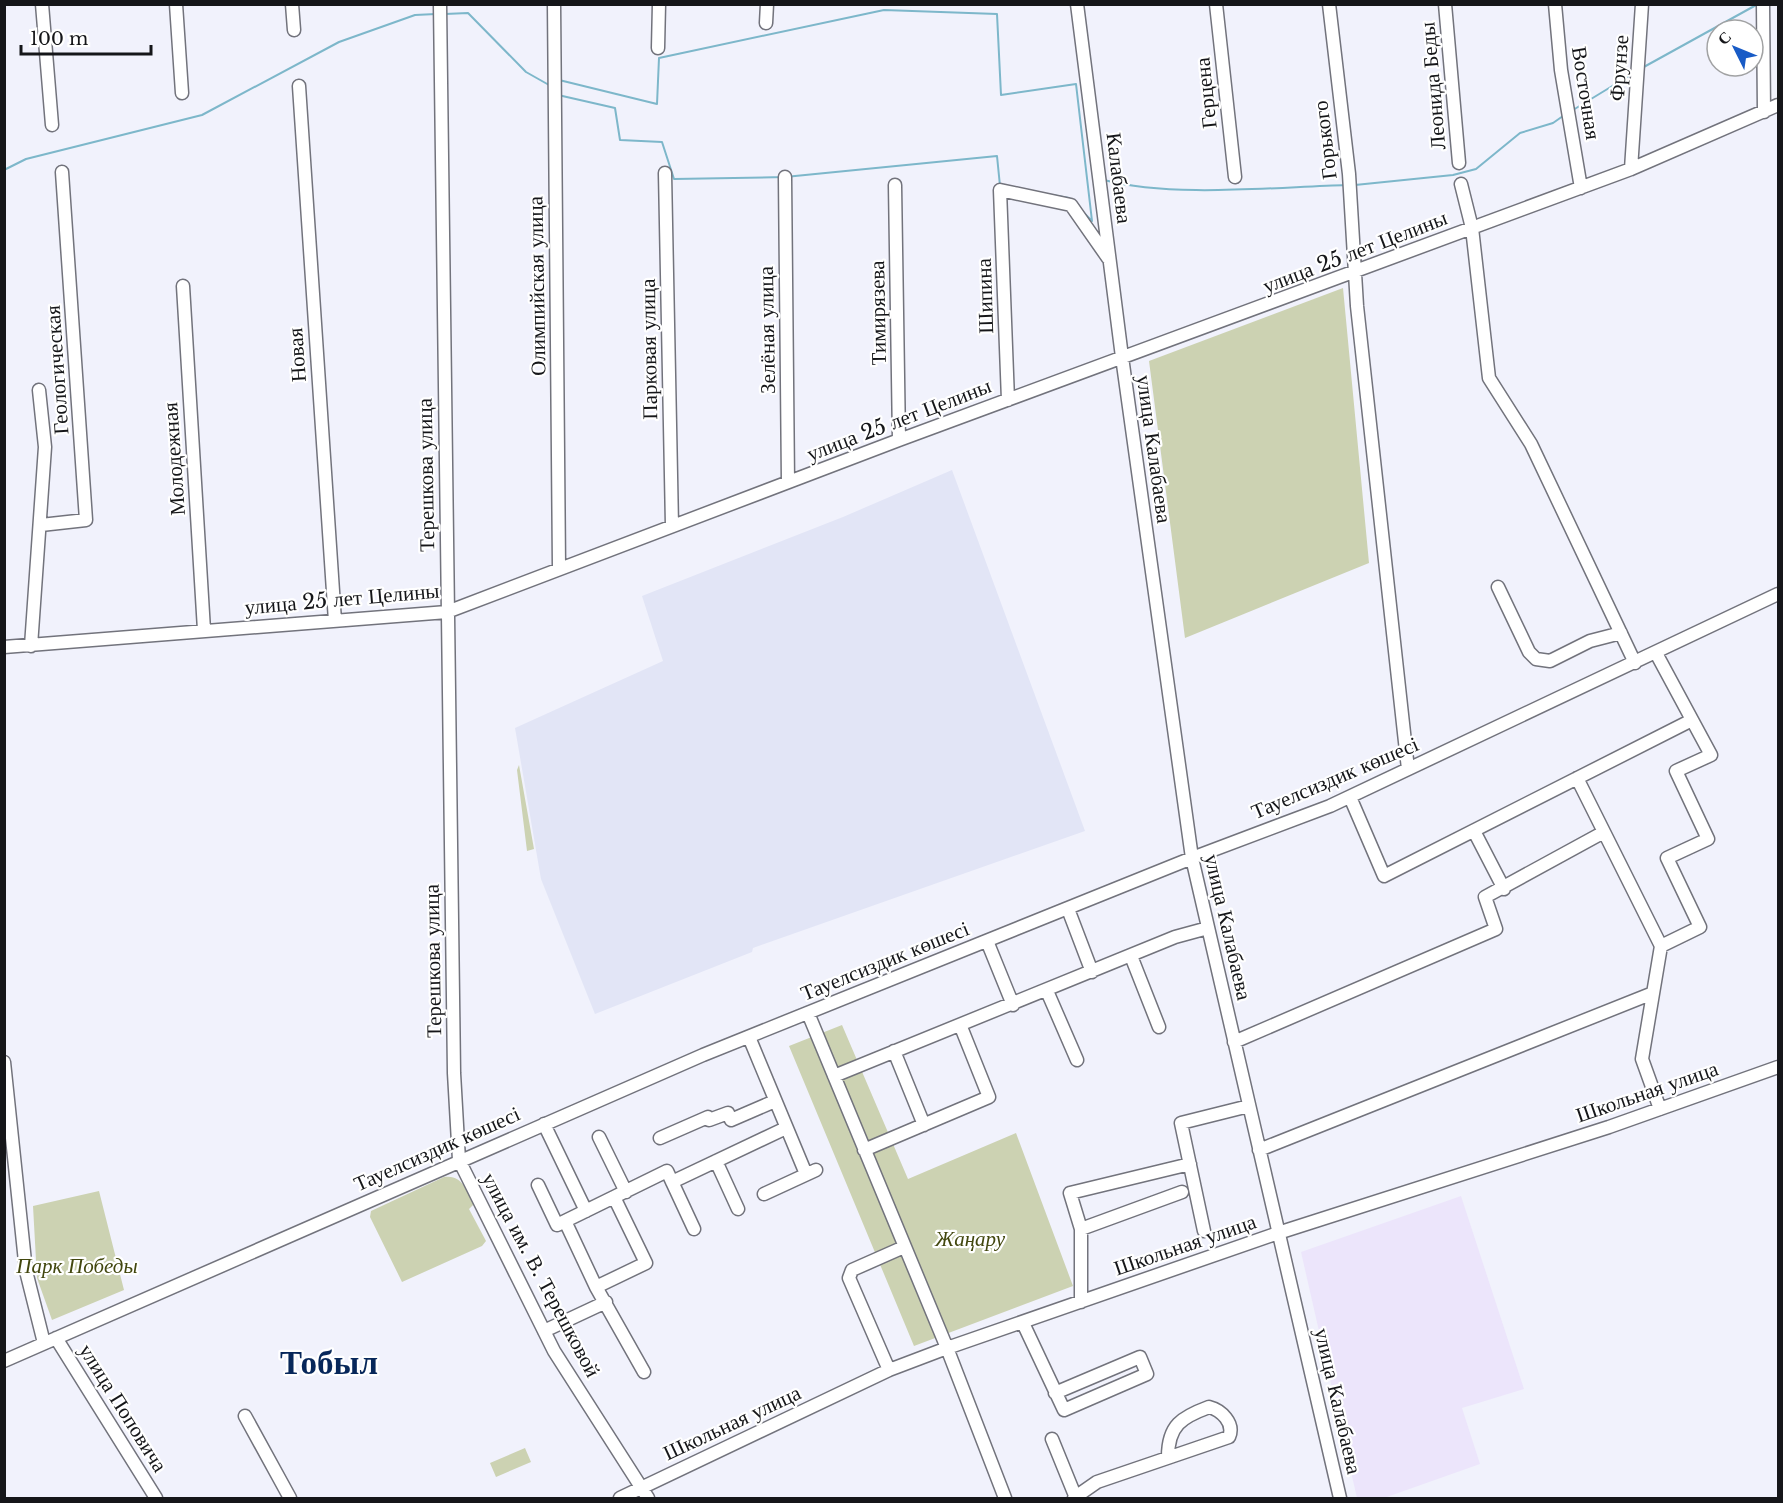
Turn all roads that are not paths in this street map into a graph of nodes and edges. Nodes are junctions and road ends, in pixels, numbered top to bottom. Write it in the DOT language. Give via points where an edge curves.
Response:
graph roads {
  1 [pos="42,4"];
  2 [pos="176,4"];
  3 [pos="292,4"];
  4 [pos="440,4"];
  5 [pos="554,4"];
  6 [pos="659,4"];
  7 [pos="767,4"];
  8 [pos="1077,4"];
  9 [pos="1216,4"];
  10 [pos="1329,4"];
  11 [pos="1445,4"];
  12 [pos="1555,4"];
  13 [pos="1642,4"];
  14 [pos="1763,4"];
  15 [pos="766,22"];
  16 [pos="294,30"];
  17 [pos="658,48"];
  18 [pos="299,86"];
  19 [pos="182,93"];
  20 [pos="1779,105"];
  21 [pos="1764,112"];
  22 [pos="52,125"];
  23 [pos="1459,163"];
  24 [pos="1631,169"];
  25 [pos="62,172"];
  26 [pos="665,173"];
  27 [pos="785,177"];
  28 [pos="1235,177"];
  29 [pos="1461,184"];
  30 [pos="895,185"];
  31 [pos="1581,188"];
  32 [pos="1472,228"];
  33 [pos="1109,260"];
  34 [pos="1356,272"];
  35 [pos="183,285"];
  36 [pos="1122,357"];
  37 [pos="39,390"];
  38 [pos="1008,400"];
  39 [pos="899,440"];
  40 [pos="788,482"];
  41 [pos="41,525"];
  42 [pos="672,526"];
  43 [pos="559,567"];
  44 [pos="1498,587"];
  45 [pos="1779,594"];
  46 [pos="447,612"];
  47 [pos="334,621"];
  48 [pos="204,630"];
  49 [pos="1621,633"];
  50 [pos="31,646"];
  51 [pos="4,647"];
  52 [pos="1656,653"];
  53 [pos="1635,663"];
  54 [pos="1692,720"];
  55 [pos="1408,769"];
  56 [pos="1577,778"];
  57 [pos="1350,796"];
  58 [pos="1474,831"];
  59 [pos="1604,832"];
  60 [pos="1192,858"];
  61 [pos="1504,889"];
  62 [pos="1068,909"];
  63 [pos="1208,928"];
  64 [pos="987,941"];
  65 [pos="1661,946"];
  66 [pos="1131,956"];
  67 [pos="1092,972"];
  68 [pos="1047,991"];
  69 [pos="1653,993"];
  70 [pos="1013,1005"];
  71 [pos="808,1013"];
  72 [pos="961,1027"];
  73 [pos="1158,1027"];
  74 [pos="749,1037"];
  75 [pos="1234,1042"];
  76 [pos="894,1051"];
  77 [pos="1077,1060"];
  78 [pos="4,1062"];
  79 [pos="1779,1067"];
  80 [pos="834,1076"];
  81 [pos="775,1101"];
  82 [pos="1249,1106"];
  83 [pos="1660,1109"];
  84 [pos="544,1124"];
  85 [pos="924,1125"];
  86 [pos="786,1128"];
  87 [pos="599,1137"];
  88 [pos="660,1138"];
  89 [pos="864,1150"];
  90 [pos="1259,1150"];
  91 [pos="459,1160"];
  92 [pos="716,1161"];
  93 [pos="1190,1164"];
  94 [pos="672,1182"];
  95 [pos="538,1185"];
  96 [pos="626,1192"];
  97 [pos="1182,1192"];
  98 [pos="764,1194"];
  99 [pos="614,1197"];
  100 [pos="738,1209"];
  101 [pos="586,1211"];
  102 [pos="565,1221"];
  103 [pos="694,1229"];
  104 [pos="1080,1229"];
  105 [pos="1204,1231"];
  106 [pos="1278,1233"];
  107 [pos="904,1247"];
  108 [pos="596,1287"];
  109 [pos="606,1302"];
  110 [pos="1081,1302"];
  111 [pos="1023,1323"];
  112 [pos="544,1331"];
  113 [pos="56,1338"];
  114 [pos="44,1343"];
  115 [pos="946,1348"];
  116 [pos="4,1361"];
  117 [pos="889,1370"];
  118 [pos="644,1372"];
  119 [pos="1055,1393"];
  120 [pos="245,1416"];
  121 [pos="1052,1439"];
  122 [pos="1168,1457"];
  123 [pos="645,1493"];
  124 [pos="156,1498"];
  125 [pos="290,1498"];
  126 [pos="620,1498"];
  127 [pos="1005,1498"];
  128 [pos="1075,1498"];
  129 [pos="1340,1498"];
  1 -- 22 [label="street"];
  2 -- 19 [label="street"];
  3 -- 16 [label="street"];
  4 -- 46 [label="street, Терешкова улица"];
  5 -- 43 [label="street, Олимпийская улица"];
  6 -- 17 [label="street"];
  7 -- 15 [label="street"];
  8 -- 33 [label="street, Калабаева"];
  9 -- 28 [label="street, Герцена"];
  10 -- 34 [label="street, Горького"];
  11 -- 23 [label="street, Леонида Беды"];
  12 -- 31 [label="street, Восточная" via="1561,70"];
  13 -- 24 [label="street, Фрунзе"];
  14 -- 21 [label="street"];
  18 -- 47 [label="street, Новая"];
  20 -- 21 [label="street, улица 25 лет Целины"];
  21 -- 24 [label="street, улица 25 лет Целины"];
  24 -- 31 [label="street, улица 25 лет Целины"];
  25 -- 41 [label="street, Геологическая" via="86,520"];
  26 -- 42 [label="street, Парковая улица"];
  27 -- 40 [label="street, Зелёная улица"];
  29 -- 32 [label="street"];
  30 -- 39 [label="street, Тимирязева"];
  31 -- 32 [label="street, улица 25 лет Целины"];
  32 -- 34 [label="street, улица 25 лет Целины"];
  32 -- 49 [label="street" via="1489,378 1531,444"];
  33 -- 36 [label="street, Калабаева"];
  33 -- 38 [label="street, Шипина" via="1071,205 1000,190"];
  34 -- 36 [label="street, улица 25 лет Целины"];
  34 -- 55 [label="street, Горького"];
  35 -- 48 [label="street, Молодежная"];
  36 -- 38 [label="street, улица 25 лет Целины"];
  36 -- 60 [label="street, улица Калабаева"];
  37 -- 41 [label="street, Геологическая" via="45,447"];
  38 -- 39 [label="street, улица 25 лет Целины"];
  39 -- 40 [label="street, улица 25 лет Целины"];
  40 -- 42 [label="street, улица 25 лет Целины"];
  41 -- 50 [label="street, Геологическая"];
  42 -- 43 [label="street, улица 25 лет Целины"];
  43 -- 46 [label="street, улица 25 лет Целины"];
  44 -- 49 [label="street" via="1536,659 1550,661 1590,641"];
  45 -- 52 [label="street, Тауелсиздик көшесі"];
  46 -- 47 [label="street, улица 25 лет Целины"];
  46 -- 91 [label="street, Терешкова улица" via="454,1073"];
  47 -- 48 [label="street, улица 25 лет Целины"];
  48 -- 50 [label="street, улица 25 лет Целины"];
  49 -- 53 [label="street"];
  50 -- 51 [label="street, улица 25 лет Целины"];
  52 -- 53 [label="street, Тауелсиздик көшесі"];
  52 -- 54 [label="street"];
  53 -- 55 [label="street, Тауелсиздик көшесі"];
  54 -- 56 [label="street"];
  54 -- 65 [label="street" via="1711,755 1676,771 1708,839 1667,858 1700,927"];
  55 -- 57 [label="street, Тауелсиздик көшесі"];
  56 -- 58 [label="street"];
  56 -- 59 [label="street"];
  57 -- 58 [label="street" via="1384,876"];
  57 -- 60 [label="street, Тауелсиздик көшесі"];
  58 -- 61 [label="street"];
  59 -- 61 [label="street"];
  59 -- 65 [label="street"];
  60 -- 62 [label="street, Тауелсиздик көшесі"];
  60 -- 63 [label="street, улица Калабаева"];
  61 -- 75 [label="street" via="1485,897 1496,929"];
  62 -- 64 [label="street, Тауелсиздик көшесі"];
  62 -- 67 [label="street"];
  63 -- 66 [label="street"];
  63 -- 75 [label="street, улица Калабаева"];
  64 -- 70 [label="street"];
  64 -- 71 [label="street, Тауелсиздик көшесі"];
  65 -- 69 [label="street"];
  66 -- 67 [label="street"];
  66 -- 73 [label="street"];
  67 -- 68 [label="street"];
  68 -- 70 [label="street"];
  68 -- 77 [label="street"];
  69 -- 83 [label="street" via="1642,1059"];
  69 -- 90 [label="street"];
  70 -- 72 [label="street"];
  71 -- 74 [label="street, Тауелсиздик көшесі"];
  71 -- 80 [label="street"];
  72 -- 76 [label="street" via="957,1025"];
  72 -- 85 [label="street" via="989,1097"];
  74 -- 81 [label="street"];
  74 -- 84 [label="street, Тауелсиздик көшесі"];
  75 -- 82 [label="street, улица Калабаева"];
  76 -- 80 [label="street"];
  76 -- 85 [label="street"];
  78 -- 114 [label="street" via="26,1271"];
  79 -- 83 [label="street, Школьная улица"];
  80 -- 89 [label="street"];
  81 -- 86 [label="street"];
  81 -- 88 [label="street" via="731,1120 728,1113 709,1120 708,1117"];
  82 -- 90 [label="street, улица Калабаева"];
  82 -- 93 [label="street" via="1181,1123"];
  83 -- 106 [label="street, Школьная улица"];
  84 -- 91 [label="street, Тауелсиздик көшесі"];
  84 -- 101 [label="street"];
  85 -- 89 [label="street"];
  86 -- 92 [label="street"];
  86 -- 98 [label="street" via="811,1172"];
  87 -- 96 [label="street"];
  89 -- 107 [label="street"];
  90 -- 106 [label="street, улица Калабаева"];
  91 -- 112 [label="street, улица им. В. Терешковой"];
  91 -- 113 [label="street, Тауелсиздик көшесі"];
  92 -- 94 [label="street"];
  92 -- 100 [label="street"];
  93 -- 104 [label="street" via="1070,1193"];
  93 -- 105 [label="street"];
  94 -- 96 [label="street" via="667,1171"];
  94 -- 103 [label="street"];
  95 -- 102 [label="street" via="557,1225"];
  96 -- 99 [label="street"];
  97 -- 104 [label="street"];
  99 -- 101 [label="street"];
  99 -- 108 [label="street" via="646,1263"];
  101 -- 102 [label="street"];
  102 -- 108 [label="street"];
  104 -- 110 [label="street"];
  106 -- 110 [label="street, Школьная улица"];
  106 -- 129 [label="street, улица Калабаева"];
  107 -- 115 [label="street"];
  107 -- 117 [label="street" via="852,1269 849,1278"];
  108 -- 109 [label="street"];
  109 -- 112 [label="street"];
  109 -- 118 [label="street"];
  110 -- 111 [label="street, Школьная улица"];
  111 -- 115 [label="street, Школьная улица"];
  111 -- 119 [label="street"];
  112 -- 123 [label="street, улица им. В. Терешковой"];
  113 -- 114 [label="street, Тауелсиздик көшесі"];
  113 -- 124 [label="street, улица Поповича"];
  114 -- 116 [label="street, Тауелсиздик көшесі"];
  115 -- 117 [label="street, Школьная улица"];
  115 -- 127 [label="street"];
  117 -- 123 [label="street, Школьная улица"];
  119 -- 119 [label="street" via="1064,1410 1147,1374 1140,1357"];
  120 -- 125 [label="street"];
  121 -- 128 [label="street"];
  122 -- 122 [label="street" via="1229,1437 1230,1426 1222,1413 1209,1407 1183,1417 1173,1429"];
  122 -- 128 [label="street" via="1097,1482"];
  123 -- 126 [label="street, Школьная улица"];
}
